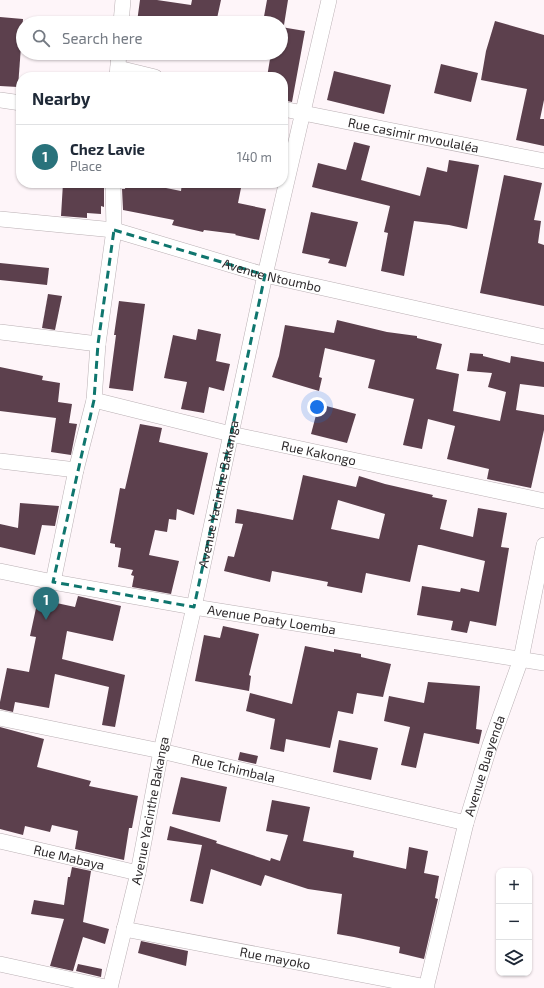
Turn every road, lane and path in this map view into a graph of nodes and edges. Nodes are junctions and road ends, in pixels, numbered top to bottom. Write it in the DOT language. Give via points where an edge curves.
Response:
graph roads {
  1 [pos="122,0"];
  2 [pos="329,0"];
  3 [pos="121,16"];
  4 [pos="119,60"];
  5 [pos="118,72"];
  6 [pos="0,100"];
  7 [pos="16,102"];
  8 [pos="288,110"];
  9 [pos="302,113"];
  10 [pos="544,162"];
  11 [pos="288,174"];
  12 [pos="113,188"];
  13 [pos="285,188"];
  14 [pos="0,219"];
  15 [pos="114,230"];
  16 [pos="265,275"];
  17 [pos="0,332"];
  18 [pos="544,337"];
  19 [pos="98,344"];
  20 [pos="94,400"];
  21 [pos="231,434"];
  22 [pos="0,460"];
  23 [pos="76,470"];
  24 [pos="544,502"];
  25 [pos="544,545"];
  26 [pos="0,571"];
  27 [pos="53,582"];
  28 [pos="194,607"];
  29 [pos="521,659"];
  30 [pos="544,663"];
  31 [pos="0,718"];
  32 [pos="161,751"];
  33 [pos="466,823"];
  34 [pos="0,841"];
  35 [pos="138,873"];
  36 [pos="124,929"];
  37 [pos="0,964"];
  38 [pos="110,988"];
  39 [pos="426,988"];
  1 -- 3 [label="street"];
  2 -- 9 [label="street, Avenue Yacinthe Bakanga"];
  4 -- 5 [label="street"];
  6 -- 7 [label="street"];
  8 -- 9 [label="street, Rue casimir mvoulaléa"];
  9 -- 10 [label="street, Rue casimir mvoulaléa"];
  9 -- 11 [label="street, Avenue Yacinthe Bakanga"];
  12 -- 15 [label="street"];
  13 -- 16 [label="street, Avenue Yacinthe Bakanga"];
  14 -- 15 [label="street, Avenue Ntoumbo"];
  15 -- 16 [label="street, Avenue Ntoumbo"];
  15 -- 19 [label="street"];
  16 -- 18 [label="street, Avenue Ntoumbo"];
  16 -- 21 [label="street, Avenue Yacinthe Bakanga"];
  17 -- 19 [label="street"];
  19 -- 20 [label="street"];
  20 -- 21 [label="street, Rue Kakongo"];
  20 -- 23 [label="street"];
  21 -- 24 [label="street, Rue Kakongo"];
  21 -- 28 [label="street, Avenue Yacinthe Bakanga"];
  22 -- 23 [label="street"];
  23 -- 27 [label="street"];
  25 -- 29 [label="street, Avenue Buayenda"];
  26 -- 27 [label="street, Avenue Poaty Loemba"];
  27 -- 28 [label="street, Avenue Poaty Loemba"];
  28 -- 29 [label="street, Avenue Poaty Loemba"];
  28 -- 32 [label="street, Avenue Yacinthe Bakanga"];
  29 -- 30 [label="street, Avenue Poaty Loemba"];
  29 -- 33 [label="street, Avenue Buayenda" via="490,745"];
  31 -- 32 [label="street, Rue Tchimbala"];
  32 -- 33 [label="street, Rue Tchimbala"];
  32 -- 35 [label="street, Avenue Yacinthe Bakanga"];
  33 -- 39 [label="street, Avenue Buayenda"];
  34 -- 35 [label="street, Rue Mabaya"];
  35 -- 36 [label="street, Avenue Yacinthe Bakanga"];
  36 -- 38 [label="street, Avenue Yacinthe Bakanga"];
  36 -- 39 [label="street, Rue mayoko"];
  37 -- 38 [label="street"];
}
